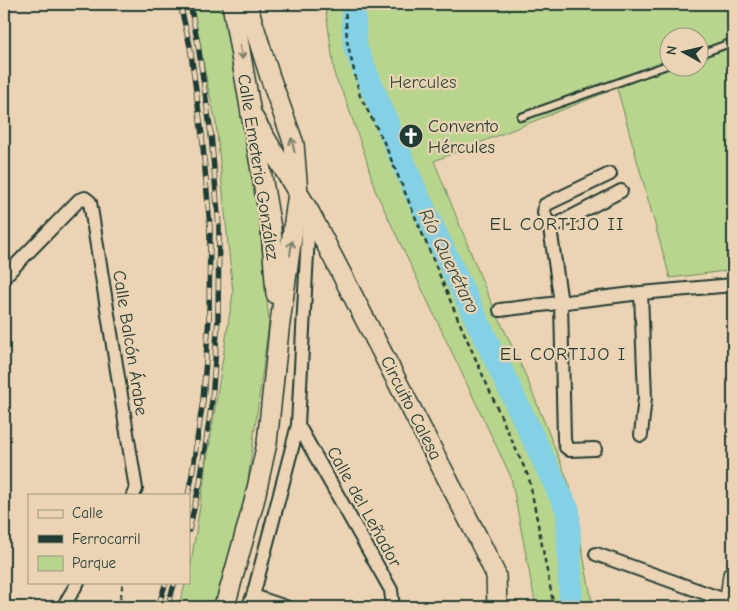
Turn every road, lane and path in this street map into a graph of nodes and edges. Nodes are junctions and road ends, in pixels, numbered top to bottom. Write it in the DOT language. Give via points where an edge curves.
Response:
graph roads {
  1 [pos="232,4"];
  2 [pos="247,4"];
  3 [pos="345,4"];
  4 [pos="733,42"];
  5 [pos="710,50"];
  6 [pos="660,67"];
  7 [pos="270,77"];
  8 [pos="246,81"];
  9 [pos="251,114"];
  10 [pos="521,116"];
  11 [pos="610,174"];
  12 [pos="621,191"];
  13 [pos="298,193"];
  14 [pos="310,213"];
  15 [pos="550,228"];
  16 [pos="4,276"];
  17 [pos="733,286"];
  18 [pos="641,292"];
  19 [pos="561,303"];
  20 [pos="500,310"];
  21 [pos="279,330"];
  22 [pos="298,425"];
  23 [pos="641,435"];
  24 [pos="595,449"];
  25 [pos="134,494"];
  26 [pos="596,554"];
  27 [pos="733,575"];
  28 [pos="77,584"];
  29 [pos="123,584"];
  30 [pos="250,602"];
  31 [pos="730,604"];
  32 [pos="63,607"];
  33 [pos="119,607"];
  34 [pos="222,607"];
  35 [pos="286,607"];
  36 [pos="393,607"];
  37 [pos="497,607"];
  38 [pos="554,607"];
  1 -- 8 [label="street, Calle Emeterio González, one-way"];
  2 -- 7 [label="street, Calle Emeterio González"];
  3 -- 38 [label="path" via="347,41 360,96 383,140 458,319 530,478"];
  4 -- 5 [label="lane"];
  6 -- 10 [label="lane"];
  7 -- 8 [label="street" via="258,72"];
  13 -- 7 [label="street, Calle Emeterio González, one-way" via="294,144"];
  8 -- 9 [label="street, Calle Emeterio González"];
  9 -- 13 [label="street, Circuito Calesa"];
  9 -- 21 [label="street, Calle Emeterio González" via="271,228"];
  11 -- 15 [label="street" via="545,206 544,213"];
  12 -- 15 [label="street"];
  13 -- 14 [label="street, Circuito Calesa"];
  21 -- 13 [label="street, Calle Emeterio González, one-way"];
  14 -- 22 [label="street"];
  14 -- 37 [label="street, Circuito Calesa" via="496,574"];
  15 -- 19 [label="street"];
  16 -- 25 [label="street, Calle Balcón Árabe" via="79,200 85,198 90,202 136,489"];
  17 -- 18 [label="street"];
  18 -- 19 [label="street"];
  18 -- 23 [label="street" via="644,397"];
  19 -- 20 [label="street"];
  19 -- 24 [label="street" via="564,440 570,450"];
  21 -- 34 [label="street, Calle Emeterio González" via="267,443 254,502"];
  22 -- 30 [label="street"];
  22 -- 36 [label="street, Calle del Leñador" via="391,590"];
  26 -- 31 [label="street"];
  27 -- 31 [label="street"];
  28 -- 32 [label="street"];
  29 -- 33 [label="path"];
  30 -- 35 [label="street"];
}
